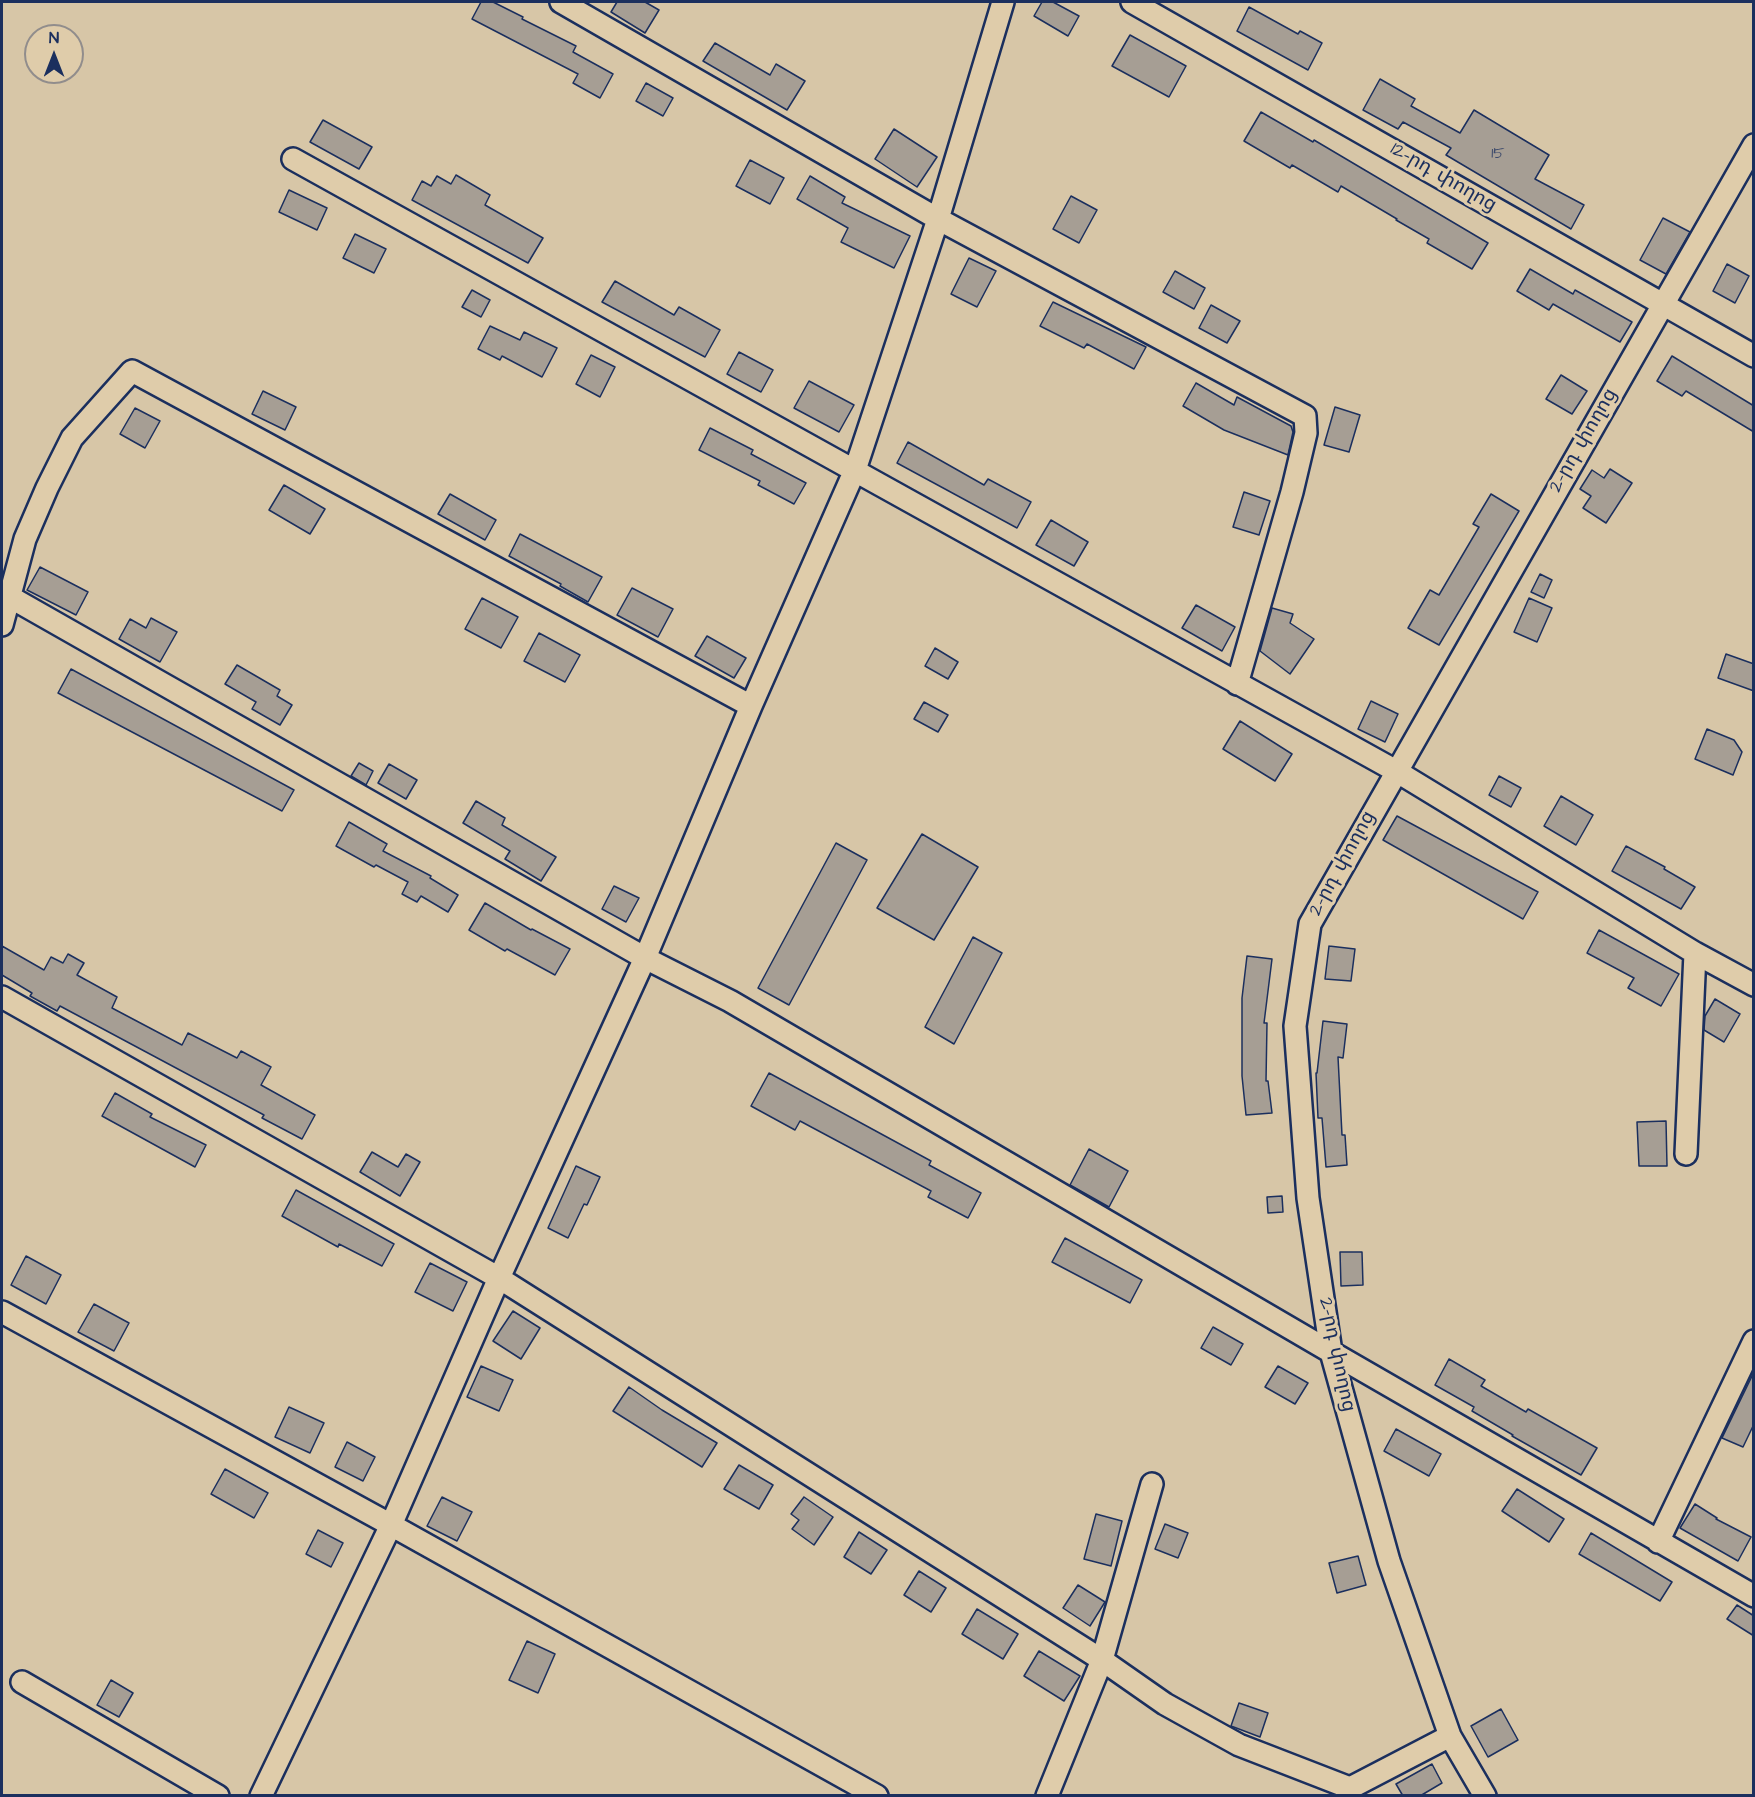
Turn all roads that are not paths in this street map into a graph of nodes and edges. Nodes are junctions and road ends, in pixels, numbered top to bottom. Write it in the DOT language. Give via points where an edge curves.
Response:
graph roads {
  1 [pos="561,2"];
  2 [pos="1003,2"];
  3 [pos="1132,2"];
  4 [pos="1754,145"];
  5 [pos="293,159"];
  6 [pos="938,219"];
  7 [pos="1663,303"];
  8 [pos="1754,356"];
  9 [pos="855,470"];
  10 [pos="10,597"];
  11 [pos="2,625"];
  12 [pos="1237,684"];
  13 [pos="751,706"];
  14 [pos="1396,771"];
  15 [pos="1695,953"];
  16 [pos="645,958"];
  17 [pos="1754,986"];
  18 [pos="2,998"];
  19 [pos="1686,1154"];
  20 [pos="499,1278"];
  21 [pos="2,1312"];
  22 [pos="1754,1341"];
  23 [pos="1331,1353"];
  24 [pos="1152,1484"];
  25 [pos="391,1526"];
  26 [pos="1658,1542"];
  27 [pos="1754,1596"];
  28 [pos="1102,1660"];
  29 [pos="22,1682"];
  30 [pos="1450,1736"];
  31 [pos="1350,1792"];
  32 [pos="218,1796"];
  33 [pos="261,1796"];
  34 [pos="877,1796"];
  35 [pos="1047,1796"];
  36 [pos="1485,1796"];
  1 -- 6 [label="street"];
  2 -- 6 [label="street"];
  3 -- 7 [label="street, 12-րդ փողոց"];
  4 -- 7 [label="street, 2-րդ փողոց"];
  5 -- 9 [label="street"];
  6 -- 9 [label="street"];
  6 -- 12 [label="street" via="1305,416 1306,433 1294,481"];
  7 -- 8 [label="street, 12-րդ փողոց"];
  7 -- 14 [label="street, 2-րդ փողոց"];
  9 -- 12 [label="street"];
  9 -- 13 [label="street"];
  10 -- 11 [label="street"];
  10 -- 13 [label="street" via="25,539 72,438 132,371"];
  10 -- 16 [label="street"];
  12 -- 14 [label="street"];
  13 -- 16 [label="street"];
  14 -- 15 [label="street"];
  14 -- 23 [label="street, 2-րդ փողոց" via="1310,924 1295,1026 1308,1198"];
  15 -- 17 [label="street"];
  15 -- 19 [label="street"];
  16 -- 20 [label="street"];
  16 -- 23 [label="street" via="730,1001"];
  18 -- 20 [label="street"];
  20 -- 25 [label="street"];
  20 -- 28 [label="street"];
  21 -- 25 [label="street"];
  22 -- 26 [label="street"];
  23 -- 26 [label="street"];
  23 -- 30 [label="street, 2-րդ փողոց" via="1389,1561"];
  24 -- 28 [label="street"];
  25 -- 33 [label="street"];
  25 -- 34 [label="street"];
  26 -- 27 [label="street"];
  28 -- 31 [label="street" via="1165,1704 1239,1744"];
  28 -- 35 [label="street"];
  29 -- 32 [label="street"];
  30 -- 31 [label="street"];
  30 -- 36 [label="street, 2-րդ փողոց"];
}
